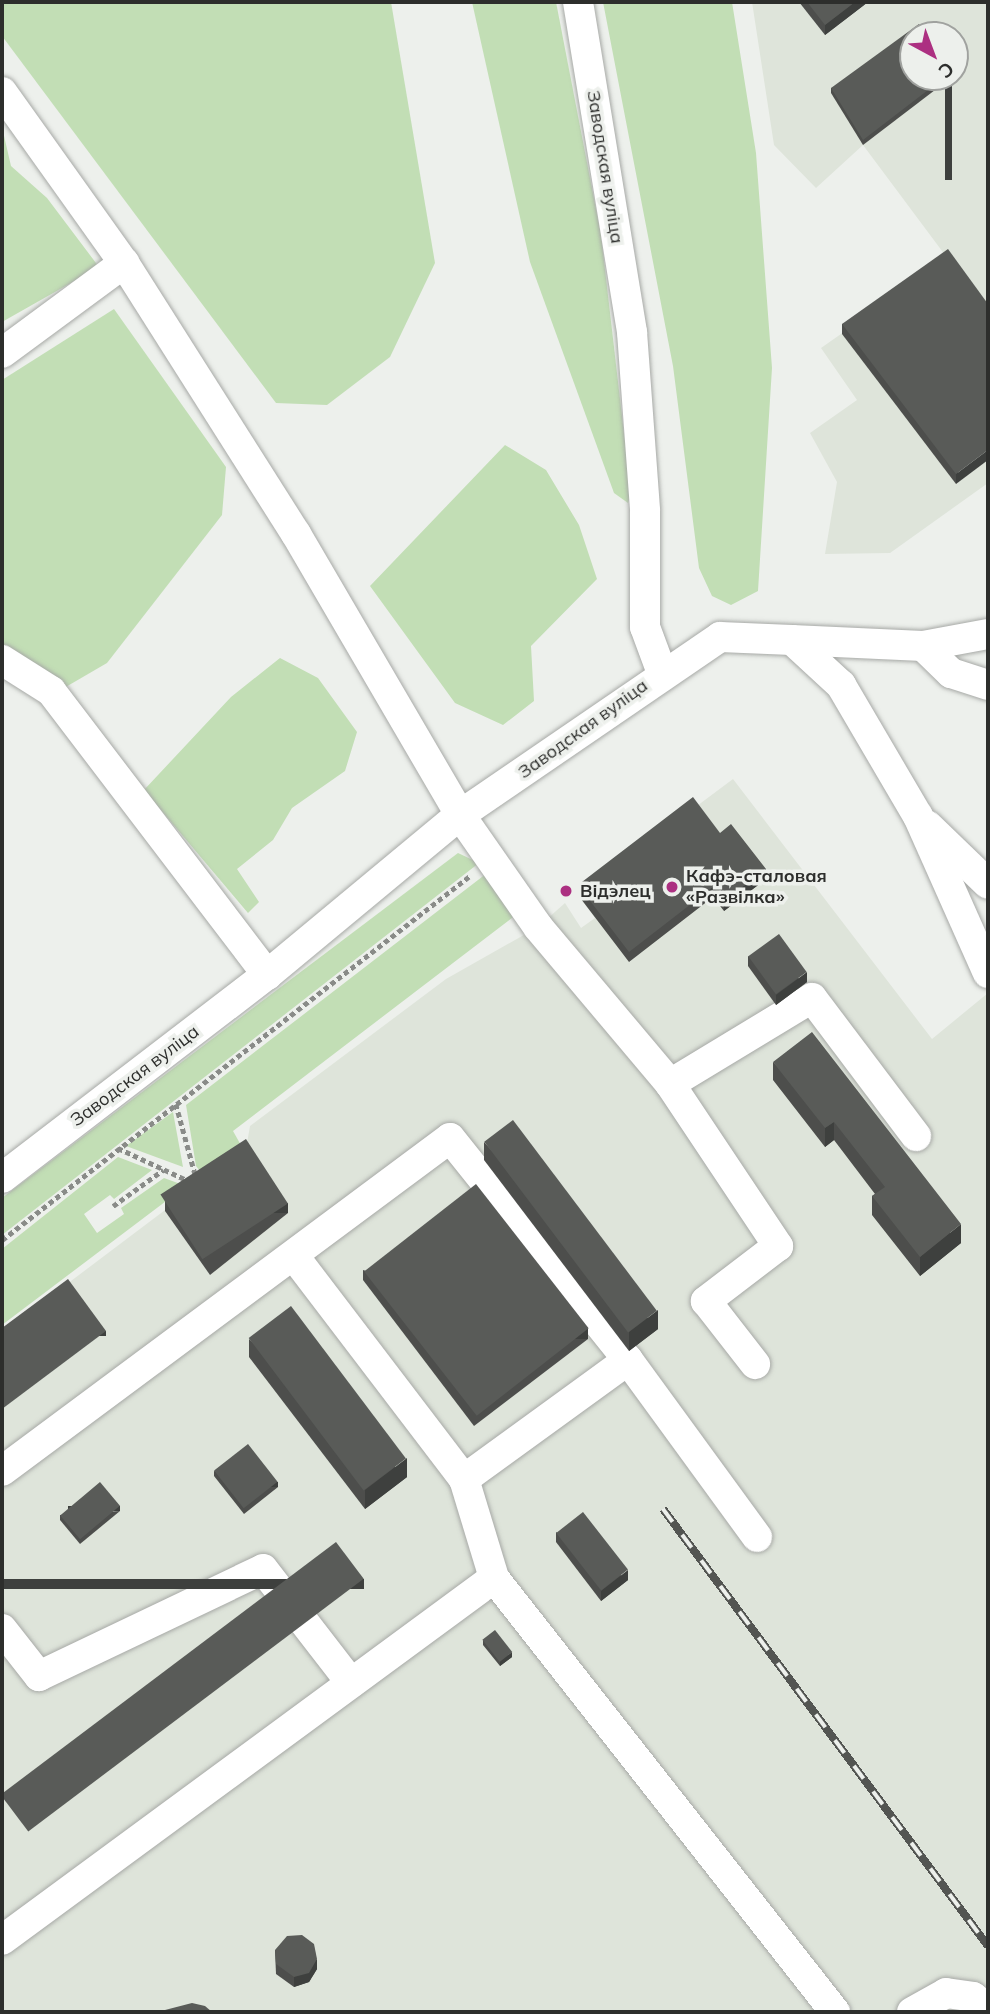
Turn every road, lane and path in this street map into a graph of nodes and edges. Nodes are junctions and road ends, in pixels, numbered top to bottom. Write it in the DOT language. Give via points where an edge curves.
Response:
graph roads {
  1 [pos="578,2"];
  2 [pos="2,92"];
  3 [pos="124,263"];
  4 [pos="2,353"];
  5 [pos="988,634"];
  6 [pos="792,640"];
  7 [pos="923,646"];
  8 [pos="2,660"];
  9 [pos="662,673"];
  10 [pos="988,685"];
  11 [pos="460,816"];
  12 [pos="918,816"];
  13 [pos="491,860"];
  14 [pos="988,884"];
  15 [pos="988,972"];
  16 [pos="267,975"];
  17 [pos="670,1084"];
  18 [pos="176,1104"];
  19 [pos="916,1136"];
  20 [pos="118,1148"];
  21 [pos="164,1169"];
  22 [pos="2,1178"];
  23 [pos="113,1206"];
  24 [pos="2,1240"];
  25 [pos="294,1256"];
  26 [pos="628,1360"];
  27 [pos="755,1364"];
  28 [pos="2,1471"];
  29 [pos="464,1479"];
  30 [pos="757,1537"];
  31 [pos="494,1578"];
  32 [pos="2,1629"];
  33 [pos="351,1683"];
  34 [pos="2,1940"];
  35 [pos="988,2009"];
  36 [pos="835,2012"];
  37 [pos="912,2012"];
  1 -- 9 [label="street, Заводская вуліца" via="632,332 645,511 645,626"];
  2 -- 3 [label="street"];
  3 -- 4 [label="street"];
  3 -- 11 [label="street" via="296,534"];
  5 -- 7 [label="street"];
  6 -- 7 [label="street"];
  6 -- 9 [label="street" via="720,637"];
  6 -- 12 [label="street" via="841,685"];
  7 -- 10 [label="street" via="951,673"];
  8 -- 16 [label="street" via="51,691"];
  9 -- 11 [label="street, Заводская вуліца"];
  11 -- 13 [label="street"];
  11 -- 16 [label="street, Заводская вуліца"];
  12 -- 14 [label="street"];
  12 -- 15 [label="street"];
  13 -- 17 [label="street" via="538,927"];
  13 -- 18 [label="path"];
  16 -- 22 [label="street, Заводская вуліца"];
  17 -- 19 [label="street" via="812,998"];
  17 -- 27 [label="street" via="778,1246 706,1301"];
  18 -- 20 [label="path"];
  18 -- 21 [label="path" via="199,1186"];
  20 -- 21 [label="path"];
  20 -- 24 [label="path"];
  21 -- 23 [label="path"];
  25 -- 26 [label="street" via="450,1138"];
  25 -- 28 [label="street"];
  25 -- 29 [label="street"];
  26 -- 29 [label="street"];
  26 -- 30 [label="street"];
  29 -- 31 [label="street"];
  31 -- 33 [label="street"];
  31 -- 36 [label="street"];
  32 -- 33 [label="street" via="39,1676 263,1569"];
  33 -- 34 [label="street"];
  35 -- 37 [label="street" via="973,1997 946,1993"];
}
